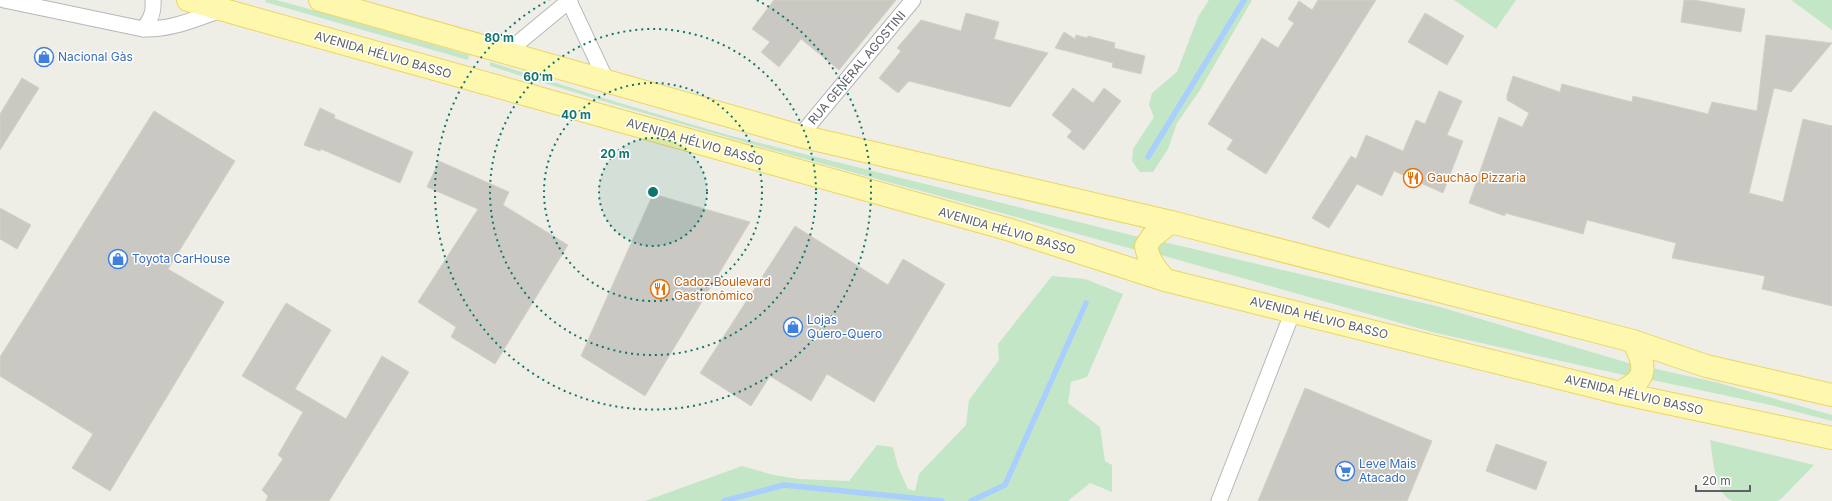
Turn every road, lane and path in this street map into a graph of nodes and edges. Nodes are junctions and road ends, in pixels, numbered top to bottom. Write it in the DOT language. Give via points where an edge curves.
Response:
graph roads {
  1 [pos="4,0"];
  2 [pos="154,0"];
  3 [pos="188,0"];
  4 [pos="320,0"];
  5 [pos="913,0"];
  6 [pos="569,1"];
  7 [pos="221,10"];
  8 [pos="143,29"];
  9 [pos="506,53"];
  10 [pos="607,82"];
  11 [pos="800,136"];
  12 [pos="1171,222"];
  13 [pos="1165,280"];
  14 [pos="1293,311"];
  15 [pos="1633,341"];
  16 [pos="1620,393"];
  17 [pos="1832,395"];
  18 [pos="1832,438"];
  19 [pos="1218,501"];
  1 -- 8 [label="street"];
  2 -- 8 [label="street" via="150,20"];
  3 -- 7 [label="main road, AVENIDA HÉLVIO BASSO"];
  4 -- 9 [label="main road"];
  5 -- 11 [label="street, RUA GENERAL AGOSTINI"];
  6 -- 9 [label="street"];
  6 -- 10 [label="street"];
  7 -- 8 [label="street" via="160,30"];
  7 -- 13 [label="main road, AVENIDA HÉLVIO BASSO" via="1014,232"];
  9 -- 10 [label="main road"];
  10 -- 11 [label="main road"];
  11 -- 12 [label="main road"];
  12 -- 13 [label="main road" via="1152,237 1146,246 1147,255"];
  12 -- 15 [label="main road"];
  13 -- 14 [label="main road, AVENIDA HÉLVIO BASSO"];
  14 -- 16 [label="main road, AVENIDA HÉLVIO BASSO"];
  14 -- 19 [label="street"];
  15 -- 16 [label="main road" via="1640,353 1642,373 1638,380"];
  15 -- 17 [label="main road" via="1706,366"];
  16 -- 18 [label="main road, AVENIDA HÉLVIO BASSO"];
}
